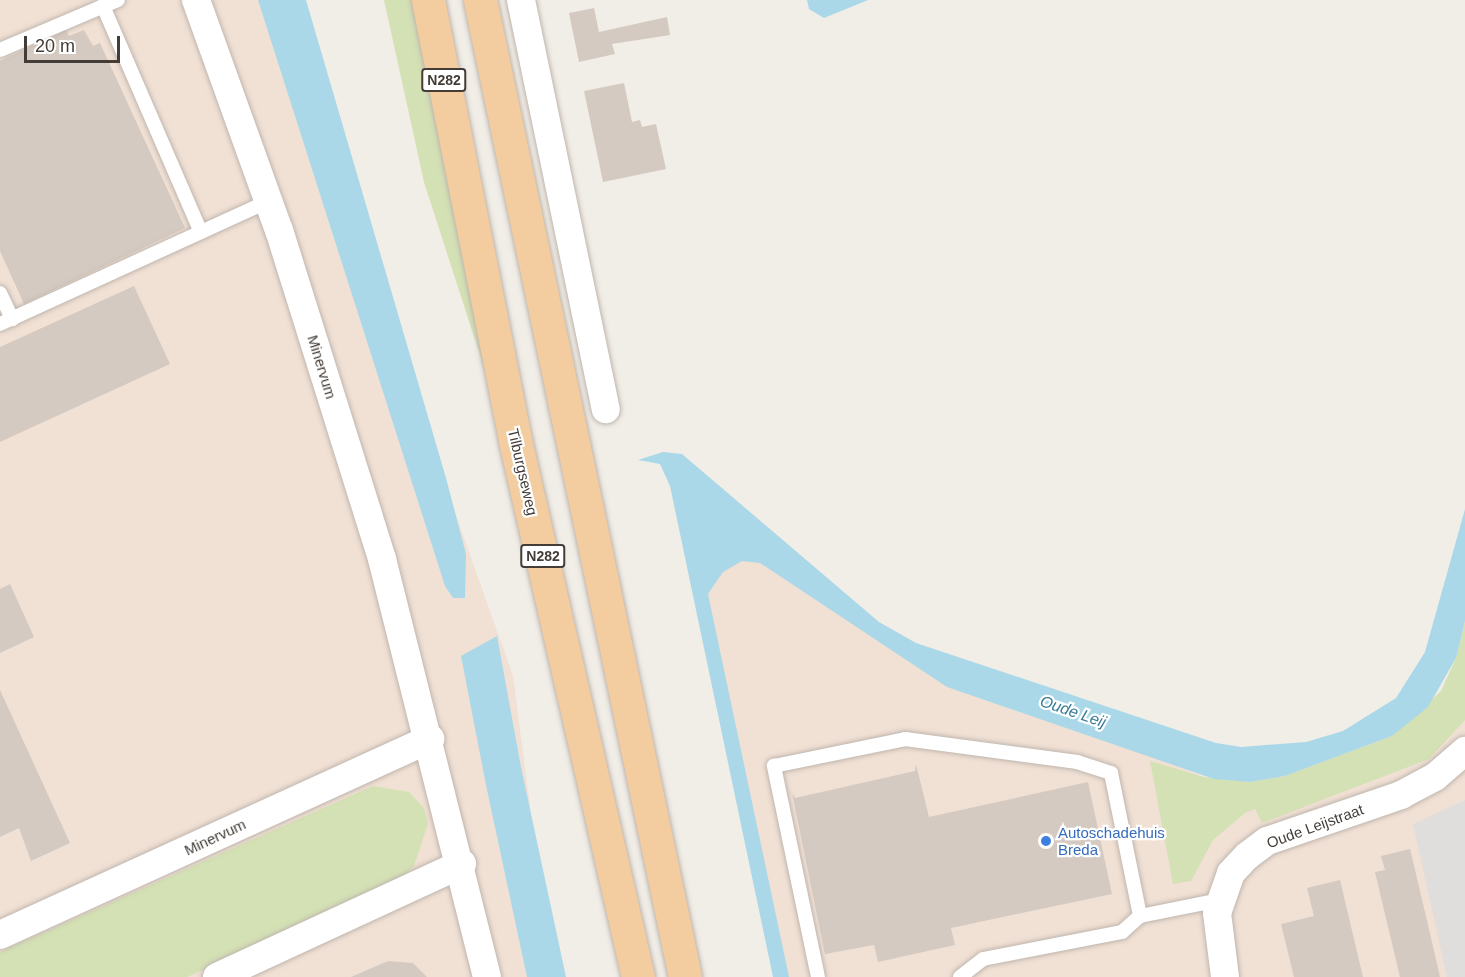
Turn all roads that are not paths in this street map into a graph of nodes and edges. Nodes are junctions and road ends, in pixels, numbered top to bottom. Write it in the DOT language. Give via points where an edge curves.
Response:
graph roads {
  1 [pos="118,0"];
  2 [pos="196,0"];
  3 [pos="428,0"];
  4 [pos="480,0"];
  5 [pos="521,0"];
  6 [pos="103,6"];
  7 [pos="0,50"];
  8 [pos="269,201"];
  9 [pos="201,232"];
  10 [pos="0,293"];
  11 [pos="6,321"];
  12 [pos="606,409"];
  13 [pos="430,739"];
  14 [pos="1465,751"];
  15 [pos="462,864"];
  16 [pos="1221,900"];
  17 [pos="1140,916"];
  18 [pos="0,935"];
  19 [pos="217,977"];
  20 [pos="487,977"];
  21 [pos="638,977"];
  22 [pos="685,977"];
  23 [pos="818,977"];
  24 [pos="960,977"];
  25 [pos="1225,977"];
  1 -- 6 [label="lane"];
  2 -- 8 [label="street, Minervum"];
  3 -- 21 [label="main road, Tilburgseweg / N282" via="515,440"];
  4 -- 22 [label="main road"];
  5 -- 12 [label="street"];
  6 -- 7 [label="lane"];
  6 -- 9 [label="lane"];
  8 -- 9 [label="lane"];
  8 -- 13 [label="street, Minervum" via="382,559"];
  9 -- 11 [label="lane"];
  10 -- 11 [label="lane"];
  13 -- 15 [label="street, Minervum"];
  13 -- 18 [label="street, Minervum"];
  14 -- 16 [label="street, Oude Leijstraat" via="1435,777 1401,795 1267,841 1231,873"];
  15 -- 19 [label="street"];
  15 -- 20 [label="street, Minervum"];
  16 -- 17 [label="lane"];
  16 -- 25 [label="street, Oude Leijstraat"];
  17 -- 23 [label="lane" via="1111,773 1077,762 905,739 774,766"];
  17 -- 24 [label="lane" via="1122,932 983,960"];
}
